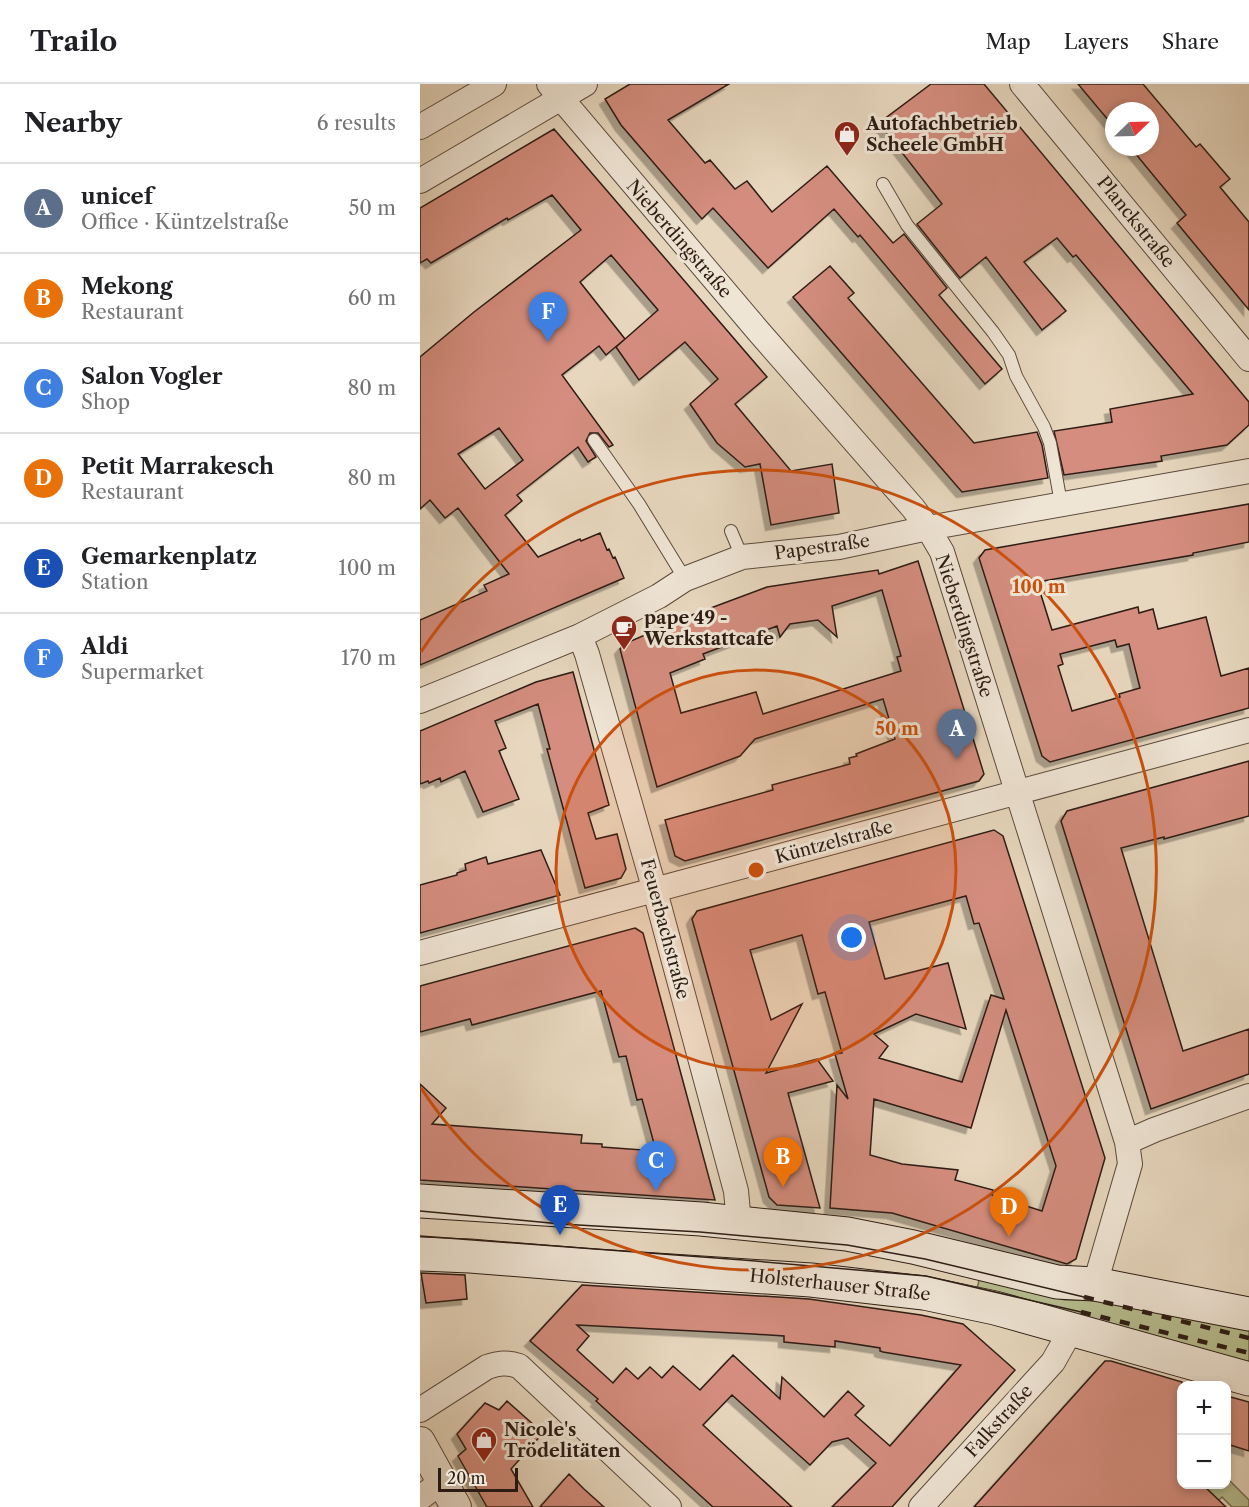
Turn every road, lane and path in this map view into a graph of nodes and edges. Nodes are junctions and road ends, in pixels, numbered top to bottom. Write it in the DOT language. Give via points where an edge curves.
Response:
graph roads {
  1 [pos="495,84"];
  2 [pos="585,84"];
  3 [pos="1022,84"];
  4 [pos="554,92"];
  5 [pos="420,127"];
  6 [pos="420,181"];
  7 [pos="883,184"];
  8 [pos="1249,359"];
  9 [pos="594,440"];
  10 [pos="1249,471"];
  11 [pos="1061,503"];
  12 [pos="928,528"];
  13 [pos="731,531"];
  14 [pos="742,557"];
  15 [pos="685,579"];
  16 [pos="580,636"];
  17 [pos="420,700"];
  18 [pos="1249,730"];
  19 [pos="1017,792"];
  20 [pos="655,891"];
  21 [pos="420,953"];
  22 [pos="1249,1096"];
  23 [pos="1127,1142"];
  24 [pos="420,1201"];
  25 [pos="739,1223"];
  26 [pos="420,1254"];
  27 [pos="1095,1284"];
  28 [pos="1249,1314"];
  29 [pos="1071,1330"];
  30 [pos="1249,1379"];
  31 [pos="420,1410"];
  32 [pos="420,1442"];
  33 [pos="439,1496"];
  34 [pos="669,1507"];
  35 [pos="921,1507"];
  1 -- 5 [label="street"];
  2 -- 4 [label="street"];
  3 -- 8 [label="street, Planckstraße"];
  4 -- 6 [label="street"];
  4 -- 12 [label="street, Nieberdingstraße"];
  7 -- 11 [label="lane" via="907,225 1009,355 1050,443"];
  9 -- 15 [label="lane"];
  10 -- 11 [label="street, Papestraße"];
  11 -- 12 [label="street, Papestraße"];
  12 -- 14 [label="street, Papestraße" via="839,547"];
  12 -- 19 [label="street, Nieberdingstraße" via="942,552"];
  13 -- 14 [label="lane"];
  14 -- 15 [label="street, Papestraße"];
  15 -- 16 [label="street, Papestraße"];
  16 -- 17 [label="street, Papestraße"];
  16 -- 20 [label="street, Feuerbachstraße"];
  18 -- 19 [label="street, Küntzelstraße"];
  19 -- 20 [label="street, Küntzelstraße"];
  19 -- 23 [label="street, Nieberdingstraße"];
  20 -- 21 [label="street, Küntzelstraße"];
  20 -- 25 [label="street, Feuerbachstraße" via="736,1191"];
  22 -- 23 [label="street"];
  23 -- 27 [label="street, Nieberdingstraße" via="1130,1164"];
  24 -- 25 [label="main road"];
  25 -- 27 [label="main road" via="848,1234 1057,1282"];
  26 -- 29 [label="main road, Holsterhauser Straße" via="811,1280 924,1293"];
  27 -- 28 [label="main road"];
  29 -- 30 [label="main road, Holsterhauser Straße"];
  29 -- 35 [label="street, Falkstraße" via="1053,1362"];
  31 -- 34 [label="street" via="487,1367 499,1363 519,1366"];
  32 -- 33 [label="street"];
}
